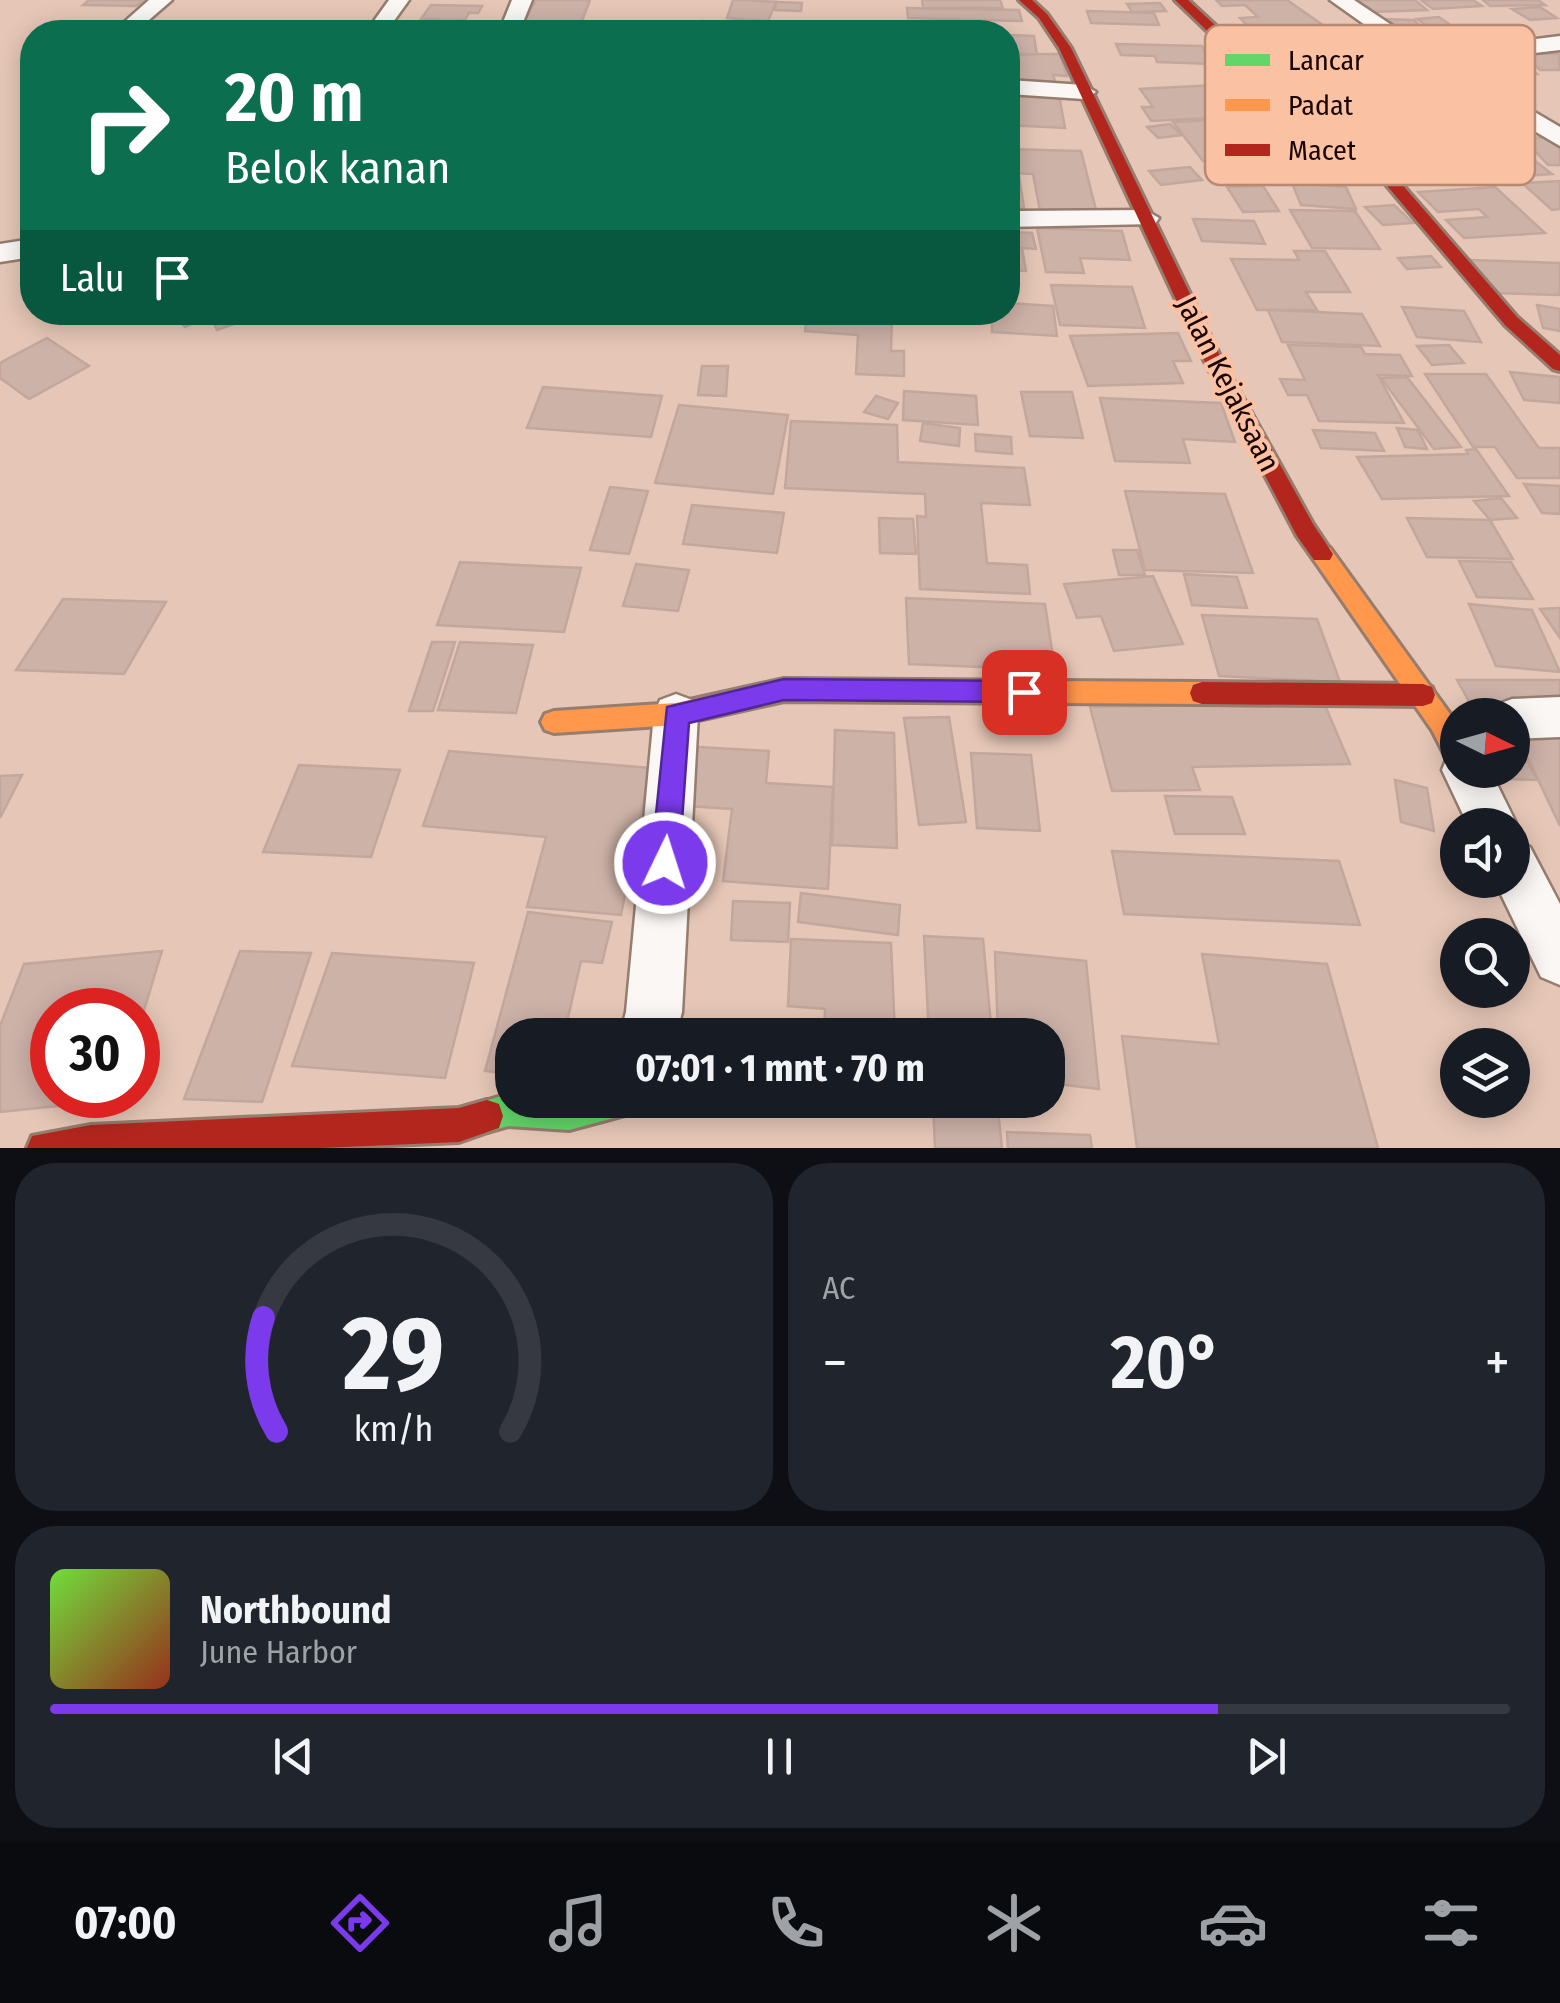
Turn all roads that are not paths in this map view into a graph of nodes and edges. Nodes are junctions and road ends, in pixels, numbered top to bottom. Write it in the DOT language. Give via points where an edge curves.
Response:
graph roads {
  1 [pos="162,0"];
  2 [pos="1025,0"];
  3 [pos="1180,0"];
  4 [pos="1340,0"];
  5 [pos="138,20"];
  6 [pos="1207,25"];
  7 [pos="1377,25"];
  8 [pos="1560,43"];
  9 [pos="1535,46"];
  10 [pos="1020,88"];
  11 [pos="1084,92"];
  12 [pos="1535,123"];
  13 [pos="1560,138"];
  14 [pos="1395,185"];
  15 [pos="1146,218"];
  16 [pos="1020,219"];
  17 [pos="1560,366"];
  18 [pos="676,714"];
  19 [pos="1440,716"];
  20 [pos="1560,717"];
  21 [pos="1530,718"];
  22 [pos="554,722"];
  23 [pos="1440,723"];
  24 [pos="1529,898"];
  25 [pos="1560,958"];
  26 [pos="652,1018"];
  27 [pos="495,1114"];
  28 [pos="90,1145"];
  29 [pos="44,1148"];
  1 -- 5 [label="street"];
  2 -- 11 [label="street, Jalan Kejaksaan" via="1066,48"];
  3 -- 6 [label="street"];
  4 -- 7 [label="street"];
  8 -- 9 [label="street"];
  10 -- 11 [label="street"];
  11 -- 15 [label="street, Jalan Kejaksaan"];
  12 -- 13 [label="street"];
  14 -- 17 [label="street" via="1511,321"];
  15 -- 16 [label="street"];
  15 -- 19 [label="street, Jalan Kejaksaan" via="1304,530"];
  18 -- 22 [label="street"];
  18 -- 23 [label="street" via="784,690"];
  18 -- 26 [label="street"];
  20 -- 21 [label="street"];
  24 -- 25 [label="street"];
  27 -- 28 [label="street" via="460,1125"];
  28 -- 29 [label="street"];
}
